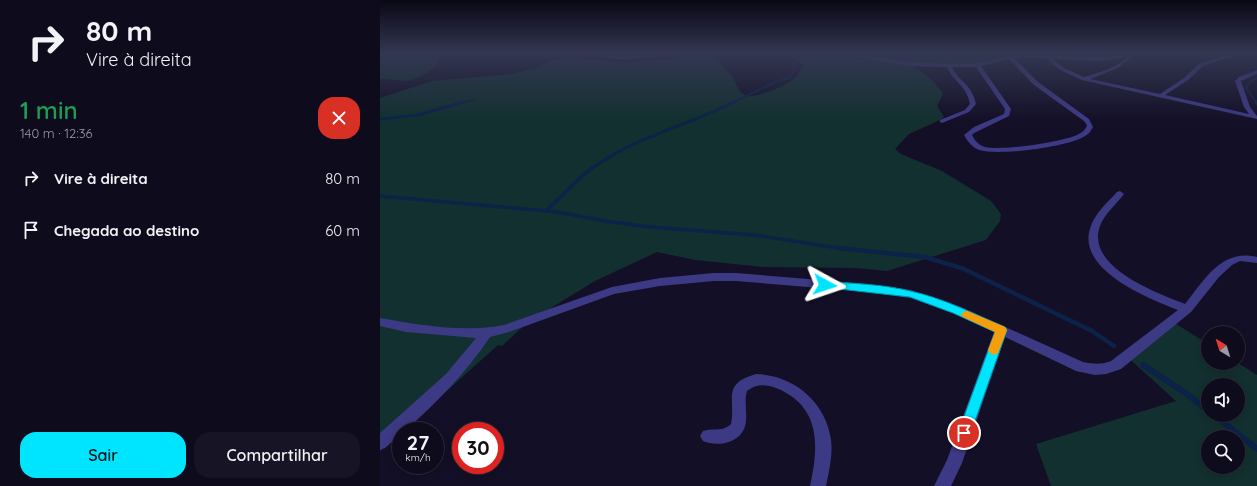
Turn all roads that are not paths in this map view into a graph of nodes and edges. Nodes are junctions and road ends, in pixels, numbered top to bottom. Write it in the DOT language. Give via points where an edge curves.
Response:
graph roads {
  1 [pos="955,76"];
  2 [pos="985,76"];
  3 [pos="1027,76"];
  4 [pos="1077,76"];
  5 [pos="1096,76"];
  6 [pos="1190,76"];
  7 [pos="1247,76"];
  8 [pos="1084,79"];
  9 [pos="1162,96"];
  10 [pos="1256,119"];
  11 [pos="942,121"];
  12 [pos="1120,194"];
  13 [pos="1257,260"];
  14 [pos="1188,309"];
  15 [pos="380,322"];
  16 [pos="1001,330"];
  17 [pos="486,333"];
  18 [pos="708,436"];
  19 [pos="380,443"];
  20 [pos="818,486"];
  21 [pos="942,486"];
  1 -- 11 [label="street" via="968,87 973,104 968,111"];
  2 -- 3 [label="street" via="1008,109 1007,115 1002,119 975,128 968,135 977,146 997,150 1052,143 1076,138 1088,131 1090,125 1087,120"];
  4 -- 8 [label="street"];
  5 -- 8 [label="street"];
  6 -- 9 [label="street"];
  7 -- 10 [label="street" via="1238,82 1247,107"];
  8 -- 9 [label="street"];
  9 -- 10 [label="street"];
  12 -- 14 [label="street" via="1097,221 1092,237 1097,253 1106,265 1128,282 1146,293"];
  13 -- 14 [label="street" via="1236,258 1228,263 1210,280"];
  14 -- 16 [label="street" via="1106,369 1095,370 1080,366"];
  15 -- 17 [label="street"];
  16 -- 17 [label="street" via="957,310 911,294 714,277 660,282 612,291 505,329"];
  16 -- 21 [label="street" via="954,462"];
  17 -- 19 [label="street" via="464,365 438,392"];
  18 -- 20 [label="street" via="727,436 736,428 739,394 746,384 760,379 782,384 804,399 815,412 822,429 824,454"];
}
